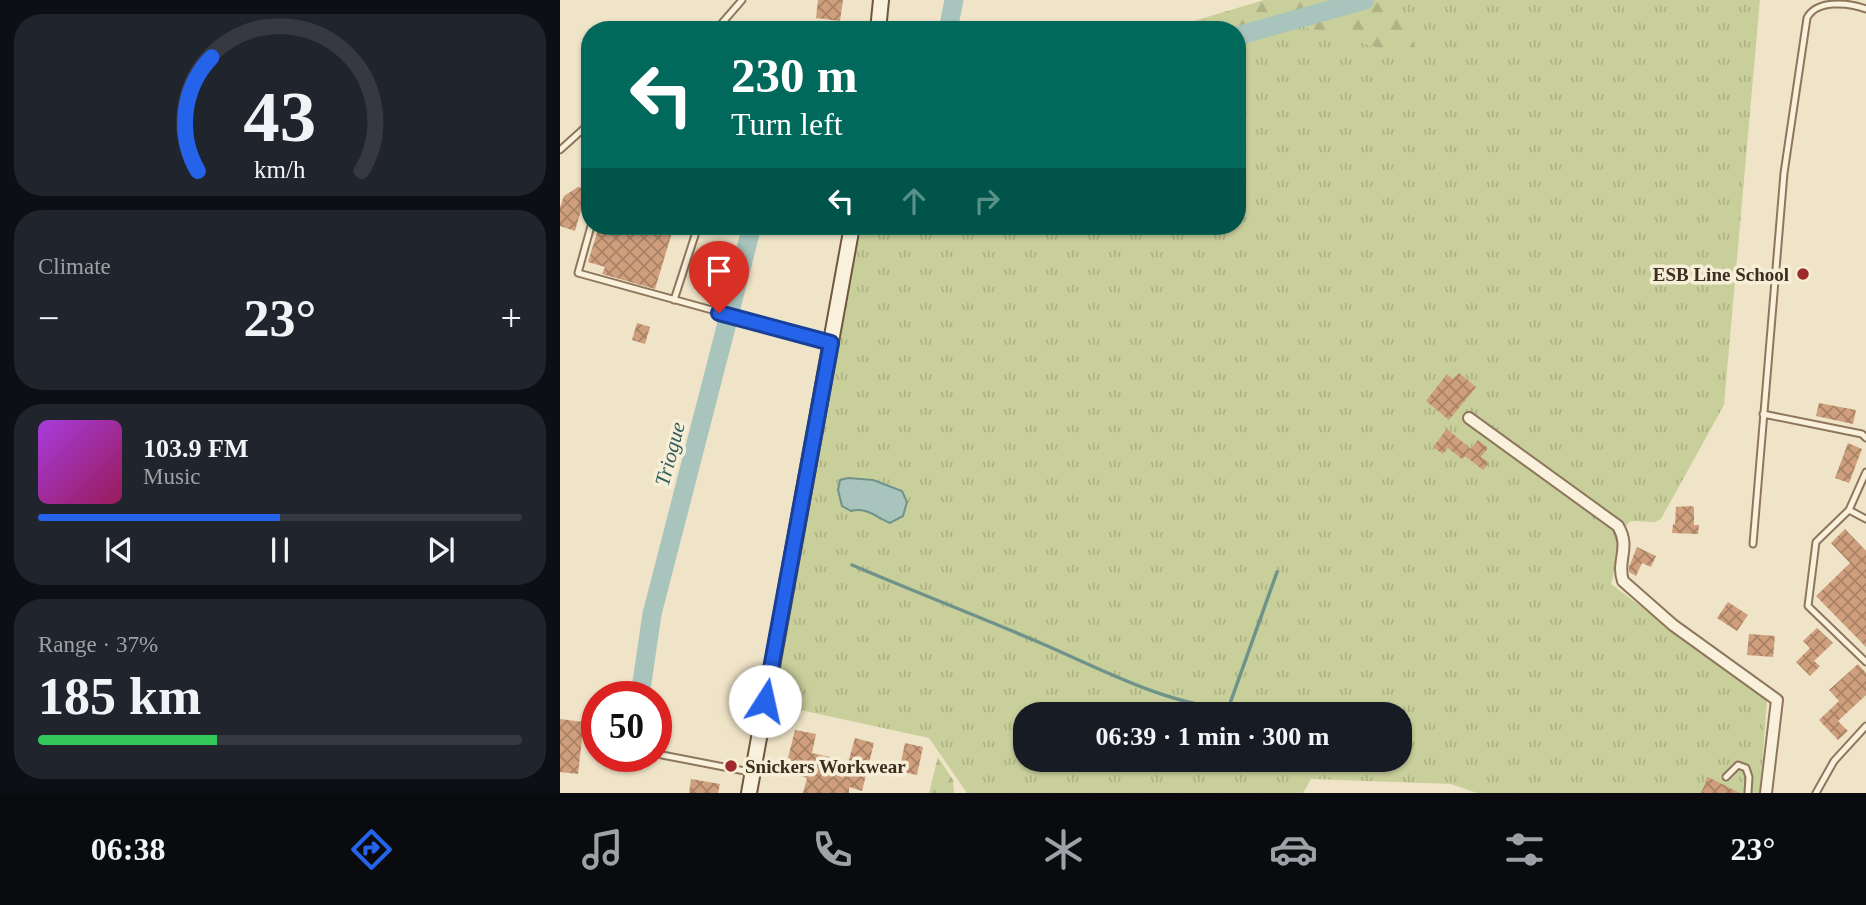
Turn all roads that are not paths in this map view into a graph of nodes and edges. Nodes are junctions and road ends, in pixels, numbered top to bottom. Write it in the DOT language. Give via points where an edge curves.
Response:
graph roads {
  1 [pos="742,0"];
  2 [pos="881,0"];
  3 [pos="1866,9"];
  4 [pos="724,21"];
  5 [pos="878,21"];
  6 [pos="581,131"];
  7 [pos="560,150"];
  8 [pos="589,235"];
  9 [pos="695,235"];
  10 [pos="850,235"];
  11 [pos="674,300"];
  12 [pos="831,343"];
  13 [pos="1763,414"];
  14 [pos="1469,418"];
  15 [pos="1866,438"];
  16 [pos="1866,472"];
  17 [pos="1849,510"];
  18 [pos="1866,519"];
  19 [pos="1753,544"];
  20 [pos="1866,662"];
  21 [pos="1866,726"];
  22 [pos="672,757"];
  23 [pos="753,772"];
  24 [pos="1727,777"];
  25 [pos="749,793"];
  26 [pos="1748,793"];
  27 [pos="1766,793"];
  28 [pos="1816,793"];
  1 -- 4 [label="lane"];
  2 -- 5 [label="main road"];
  3 -- 13 [label="lane" via="1821,2 1811,8 1807,18 1784,173"];
  6 -- 7 [label="lane"];
  8 -- 11 [label="lane" via="578,273"];
  9 -- 11 [label="lane"];
  10 -- 12 [label="main road"];
  11 -- 12 [label="lane"];
  12 -- 23 [label="main road"];
  13 -- 15 [label="lane" via="1862,433"];
  13 -- 19 [label="lane"];
  14 -- 27 [label="street" via="1618,526 1625,544 1620,570 1623,580 1673,625 1777,700"];
  16 -- 17 [label="lane"];
  17 -- 18 [label="lane"];
  17 -- 20 [label="lane" via="1816,542 1808,606"];
  21 -- 28 [label="lane" via="1834,761"];
  22 -- 23 [label="lane"];
  23 -- 25 [label="main road"];
  24 -- 26 [label="lane" via="1738,765 1746,768"];
}
